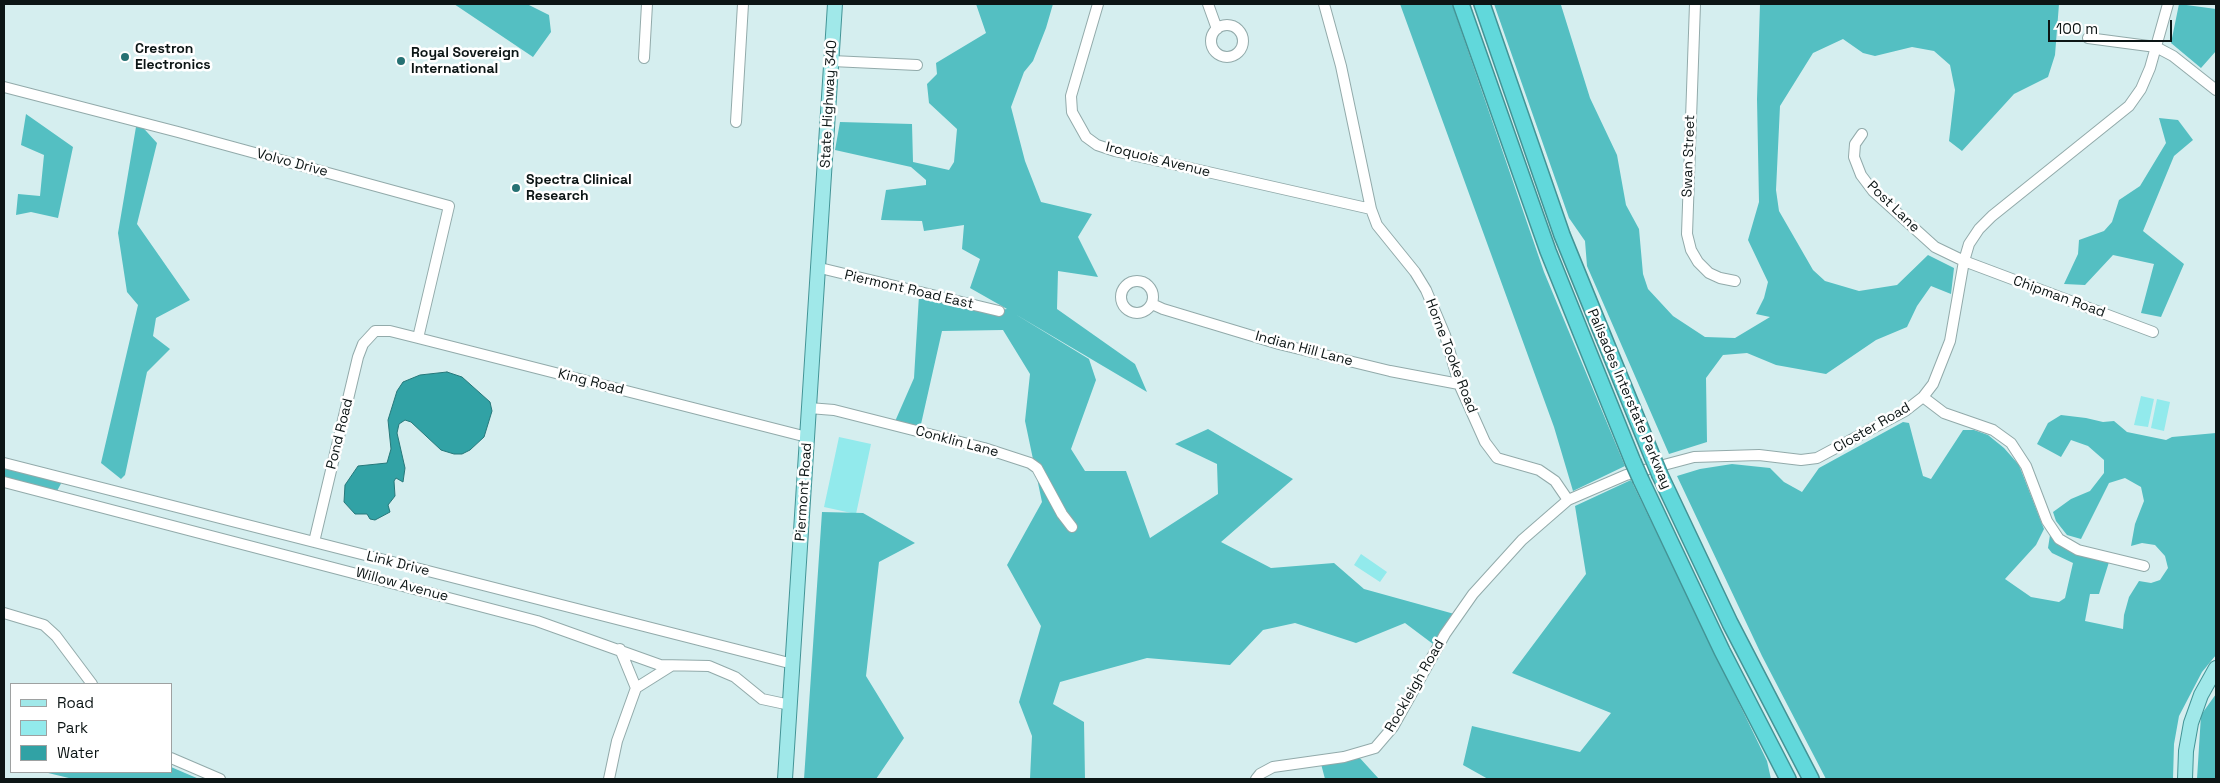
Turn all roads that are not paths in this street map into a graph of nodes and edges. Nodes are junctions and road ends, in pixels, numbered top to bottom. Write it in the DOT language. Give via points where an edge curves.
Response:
graph roads {
  1 [pos="647,4"];
  2 [pos="743,4"];
  3 [pos="836,4"];
  4 [pos="1098,4"];
  5 [pos="1208,4"];
  6 [pos="1324,4"];
  7 [pos="1460,4"];
  8 [pos="1482,4"];
  9 [pos="1695,4"];
  10 [pos="2168,4"];
  11 [pos="1217,29"];
  12 [pos="2088,38"];
  13 [pos="2156,47"];
  14 [pos="644,58"];
  15 [pos="832,61"];
  16 [pos="917,65"];
  17 [pos="4,87"];
  18 [pos="2216,90"];
  19 [pos="736,122"];
  20 [pos="1862,134"];
  21 [pos="823,205"];
  22 [pos="1371,209"];
  23 [pos="1964,261"];
  24 [pos="820,268"];
  25 [pos="1735,281"];
  26 [pos="1152,304"];
  27 [pos="999,311"];
  28 [pos="375,331"];
  29 [pos="2154,332"];
  30 [pos="418,338"];
  31 [pos="1459,384"];
  32 [pos="1923,397"];
  33 [pos="809,408"];
  34 [pos="807,437"];
  35 [pos="4,463"];
  36 [pos="4,482"];
  37 [pos="1568,500"];
  38 [pos="1072,526"];
  39 [pos="314,542"];
  40 [pos="2144,566"];
  41 [pos="1473,594"];
  42 [pos="4,613"];
  43 [pos="620,649"];
  44 [pos="793,664"];
  45 [pos="671,666"];
  46 [pos="2216,668"];
  47 [pos="91,683"];
  48 [pos="636,688"];
  49 [pos="790,705"];
  50 [pos="172,758"];
  51 [pos="220,779"];
  52 [pos="609,779"];
  53 [pos="785,779"];
  54 [pos="1256,779"];
  55 [pos="1788,779"];
  56 [pos="1811,779"];
  57 [pos="2185,779"];
  1 -- 14 [label="street"];
  2 -- 19 [label="street"];
  3 -- 15 [label="main road, State Highway 340"];
  4 -- 22 [label="street, Iroquois Avenue" via="1071,96 1072,112 1086,137 1115,152"];
  5 -- 11 [label="street"];
  6 -- 22 [label="street, Horne Tooke Road"];
  7 -- 55 [label="highway, Palisades Interstate Parkway, bridge" via="1555,269 1641,480 1722,651"];
  8 -- 56 [label="highway, Palisades Interstate Parkway, bridge" via="1565,242 1660,475 1733,630"];
  9 -- 25 [label="street, Swan Street" via="1687,234 1690,250 1698,262 1715,275"];
  10 -- 13 [label="street, Closter Road"];
  12 -- 13 [label="street"];
  13 -- 18 [label="street" via="2173,56"];
  13 -- 23 [label="street, Closter Road" via="2141,89 2129,106 1992,216 1969,244"];
  15 -- 16 [label="street"];
  15 -- 21 [label="main road, State Highway 340"];
  17 -- 30 [label="street, Volvo Drive" via="449,206"];
  20 -- 23 [label="street, Post Lane" via="1855,144 1854,157 1861,175 1873,191 1935,247"];
  21 -- 24 [label="main road, Piermont Road"];
  22 -- 31 [label="street, Horne Tooke Road" via="1377,225 1426,290 1445,334"];
  23 -- 29 [label="street, Chipman Road"];
  23 -- 32 [label="street, Closter Road" via="1950,341 1933,384"];
  24 -- 27 [label="street, Piermont Road East"];
  24 -- 33 [label="main road, Piermont Road"];
  26 -- 31 [label="street, Indian Hill Lane" via="1279,344"];
  28 -- 30 [label="street, King Road"];
  28 -- 39 [label="street, Pond Road" via="363,344 358,356"];
  30 -- 34 [label="street, King Road"];
  31 -- 37 [label="street, Horne Tooke Road" via="1485,442 1497,458 1539,470 1555,481"];
  32 -- 37 [label="street, Closter Road" via="1905,411 1818,458 1801,460 1760,455 1694,457 1626,475"];
  32 -- 40 [label="street" via="1944,413 1993,430 2011,443 2026,466 2047,521 2059,539 2078,550"];
  33 -- 34 [label="main road, Piermont Road"];
  33 -- 38 [label="street, Conklin Lane" via="843,413 984,448 1030,463 1037,468"];
  34 -- 44 [label="main road, Piermont Road"];
  35 -- 39 [label="street, Link Drive"];
  36 -- 43 [label="street, Willow Avenue" via="538,621"];
  37 -- 41 [label="street, Closter Road" via="1522,540"];
  39 -- 44 [label="street, Link Drive"];
  41 -- 54 [label="street, Rockleigh Road" via="1445,634 1393,727 1375,748 1363,753 1273,767"];
  42 -- 47 [label="street" via="44,625"];
  43 -- 45 [label="street, Willow Avenue"];
  43 -- 48 [label="street"];
  44 -- 49 [label="main road, Piermont Road"];
  45 -- 48 [label="street"];
  45 -- 49 [label="street, Willow Avenue" via="709,666 735,677 762,700"];
  46 -- 57 [label="main road" via="2191,723"];
  48 -- 52 [label="street" via="617,741"];
  49 -- 53 [label="main road, Piermont Road"];
  50 -- 51 [label="street"];
}
